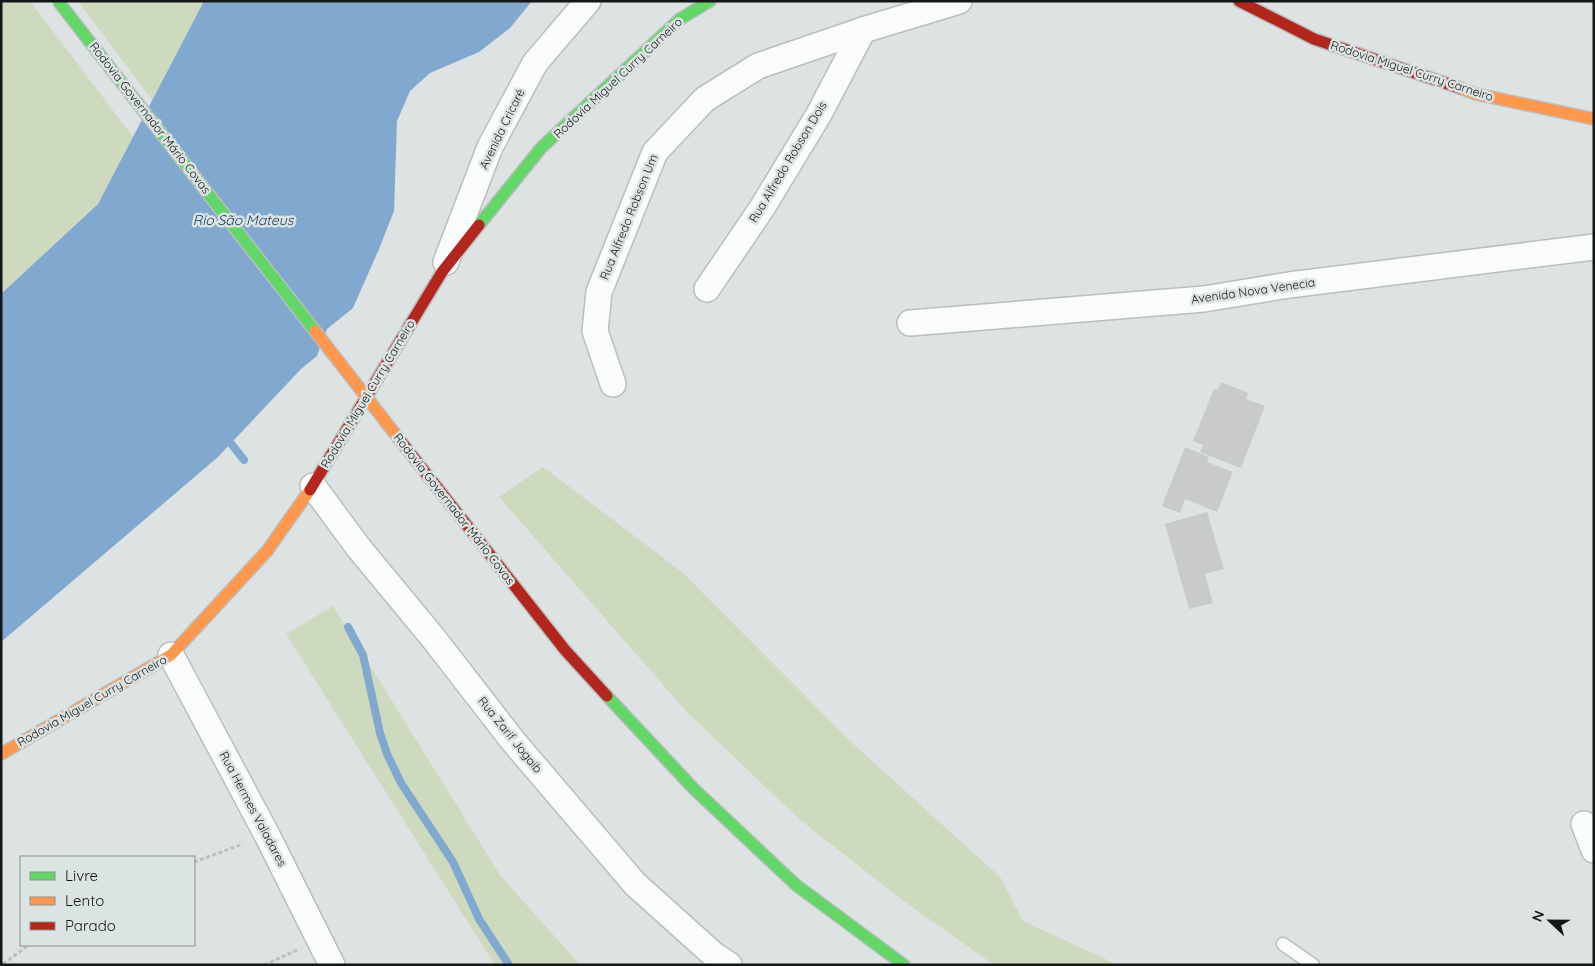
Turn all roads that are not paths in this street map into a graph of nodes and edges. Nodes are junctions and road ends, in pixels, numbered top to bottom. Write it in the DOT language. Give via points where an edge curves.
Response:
graph roads {
  1 [pos="58,1"];
  2 [pos="588,1"];
  3 [pos="710,1"];
  4 [pos="959,1"];
  5 [pos="1239,1"];
  6 [pos="863,30"];
  7 [pos="1594,119"];
  8 [pos="1594,247"];
  9 [pos="442,272"];
  10 [pos="707,289"];
  11 [pos="910,323"];
  12 [pos="612,384"];
  13 [pos="313,486"];
  14 [pos="171,655"];
  15 [pos="1,754"];
  16 [pos="1584,824"];
  17 [pos="1594,850"];
  18 [pos="1283,944"];
  19 [pos="332,965"];
  20 [pos="729,965"];
  21 [pos="904,965"];
  22 [pos="1313,965"];
  1 -- 21 [label="main road, Rodovia Governador Mário Covas, bridge" via="565,650 694,789 796,885"];
  2 -- 9 [label="street, Avenida Cricaré" via="535,63 494,139"];
  3 -- 9 [label="main road, Rodovia Miguel Curry Carneiro" via="680,19 541,148"];
  4 -- 6 [label="street, Rua Alfredo Robson Um"];
  5 -- 7 [label="main road, Rodovia Miguel Curry Carneiro" via="1314,39 1476,94"];
  6 -- 10 [label="street, Rua Alfredo Robson Dois" via="819,114 762,208"];
  6 -- 12 [label="street, Rua Alfredo Robson Um" via="758,66 705,98 655,152 599,292 595,331"];
  8 -- 11 [label="street, Avenida Nova Venecia" via="1289,285 1204,299"];
  9 -- 13 [label="main road, Rodovia Miguel Curry Carneiro"];
  13 -- 14 [label="main road, Rodovia Miguel Curry Carneiro" via="267,552"];
  13 -- 20 [label="street, Rua Zarif Jogaib" via="513,740 635,884 714,956"];
  14 -- 15 [label="main road, Rodovia Miguel Curry Carneiro"];
  14 -- 19 [label="street, Rua Hermes Valadares"];
  16 -- 17 [label="street"];
  18 -- 22 [label="lane"];
}
